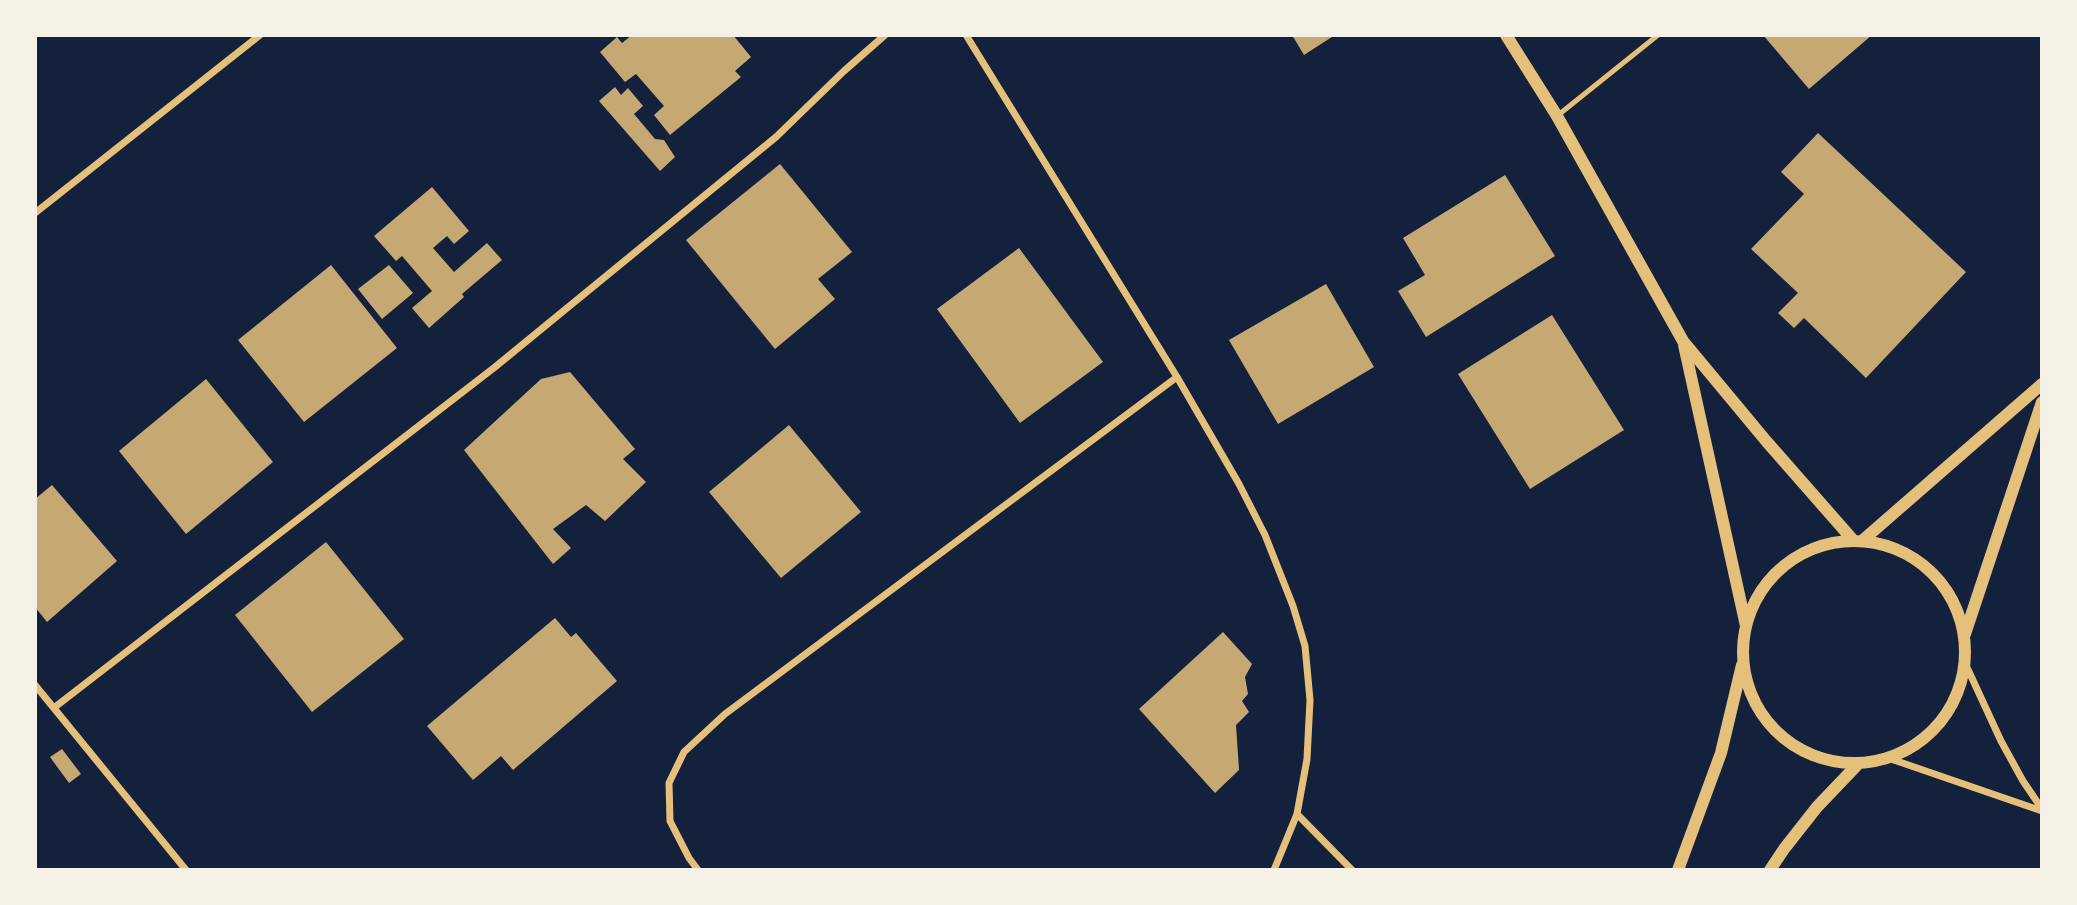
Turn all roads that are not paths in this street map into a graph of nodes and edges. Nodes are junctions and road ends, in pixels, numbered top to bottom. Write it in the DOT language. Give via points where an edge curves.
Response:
graph roads {
  1 [pos="260,35"];
  2 [pos="885,35"];
  3 [pos="966,35"];
  4 [pos="1506,35"];
  5 [pos="1658,35"];
  6 [pos="1557,117"];
  7 [pos="35,213"];
  8 [pos="1683,341"];
  9 [pos="1177,377"];
  10 [pos="2042,384"];
  11 [pos="2042,402"];
  12 [pos="1858,540"];
  13 [pos="1746,626"];
  14 [pos="1965,634"];
  15 [pos="1743,661"];
  16 [pos="1965,663"];
  17 [pos="35,685"];
  18 [pos="55,707"];
  19 [pos="1888,758"];
  20 [pos="1859,763"];
  21 [pos="2042,810"];
  22 [pos="1297,814"];
  23 [pos="186,870"];
  24 [pos="698,870"];
  25 [pos="1275,870"];
  26 [pos="1352,870"];
  27 [pos="1678,870"];
  28 [pos="1770,870"];
  1 -- 7 [label="street"];
  2 -- 18 [label="street" via="776,137 505,358"];
  3 -- 9 [label="street"];
  4 -- 6 [label="street"];
  5 -- 6 [label="lane"];
  6 -- 8 [label="street"];
  8 -- 12 [label="street" via="1767,442"];
  8 -- 13 [label="street"];
  9 -- 22 [label="street" via="1265,536 1305,646 1310,699 1307,759"];
  9 -- 24 [label="street" via="725,714 684,752 669,783 670,821"];
  10 -- 12 [label="street"];
  11 -- 14 [label="street"];
  12 -- 13 [label="street" via="1817,546 1784,565 1760,592"];
  12 -- 14 [label="street" via="1899,549 1930,569 1953,599"];
  13 -- 15 [label="street"];
  14 -- 16 [label="street"];
  15 -- 20 [label="street" via="1751,694 1768,723 1793,746 1825,759"];
  15 -- 27 [label="street" via="1720,753"];
  16 -- 19 [label="street" via="1957,694 1941,722 1917,744"];
  16 -- 21 [label="street" via="2001,741"];
  17 -- 18 [label="street"];
  18 -- 23 [label="street"];
  19 -- 20 [label="street"];
  19 -- 21 [label="street"];
  20 -- 28 [label="street"];
  22 -- 25 [label="street"];
  22 -- 26 [label="street"];
}
